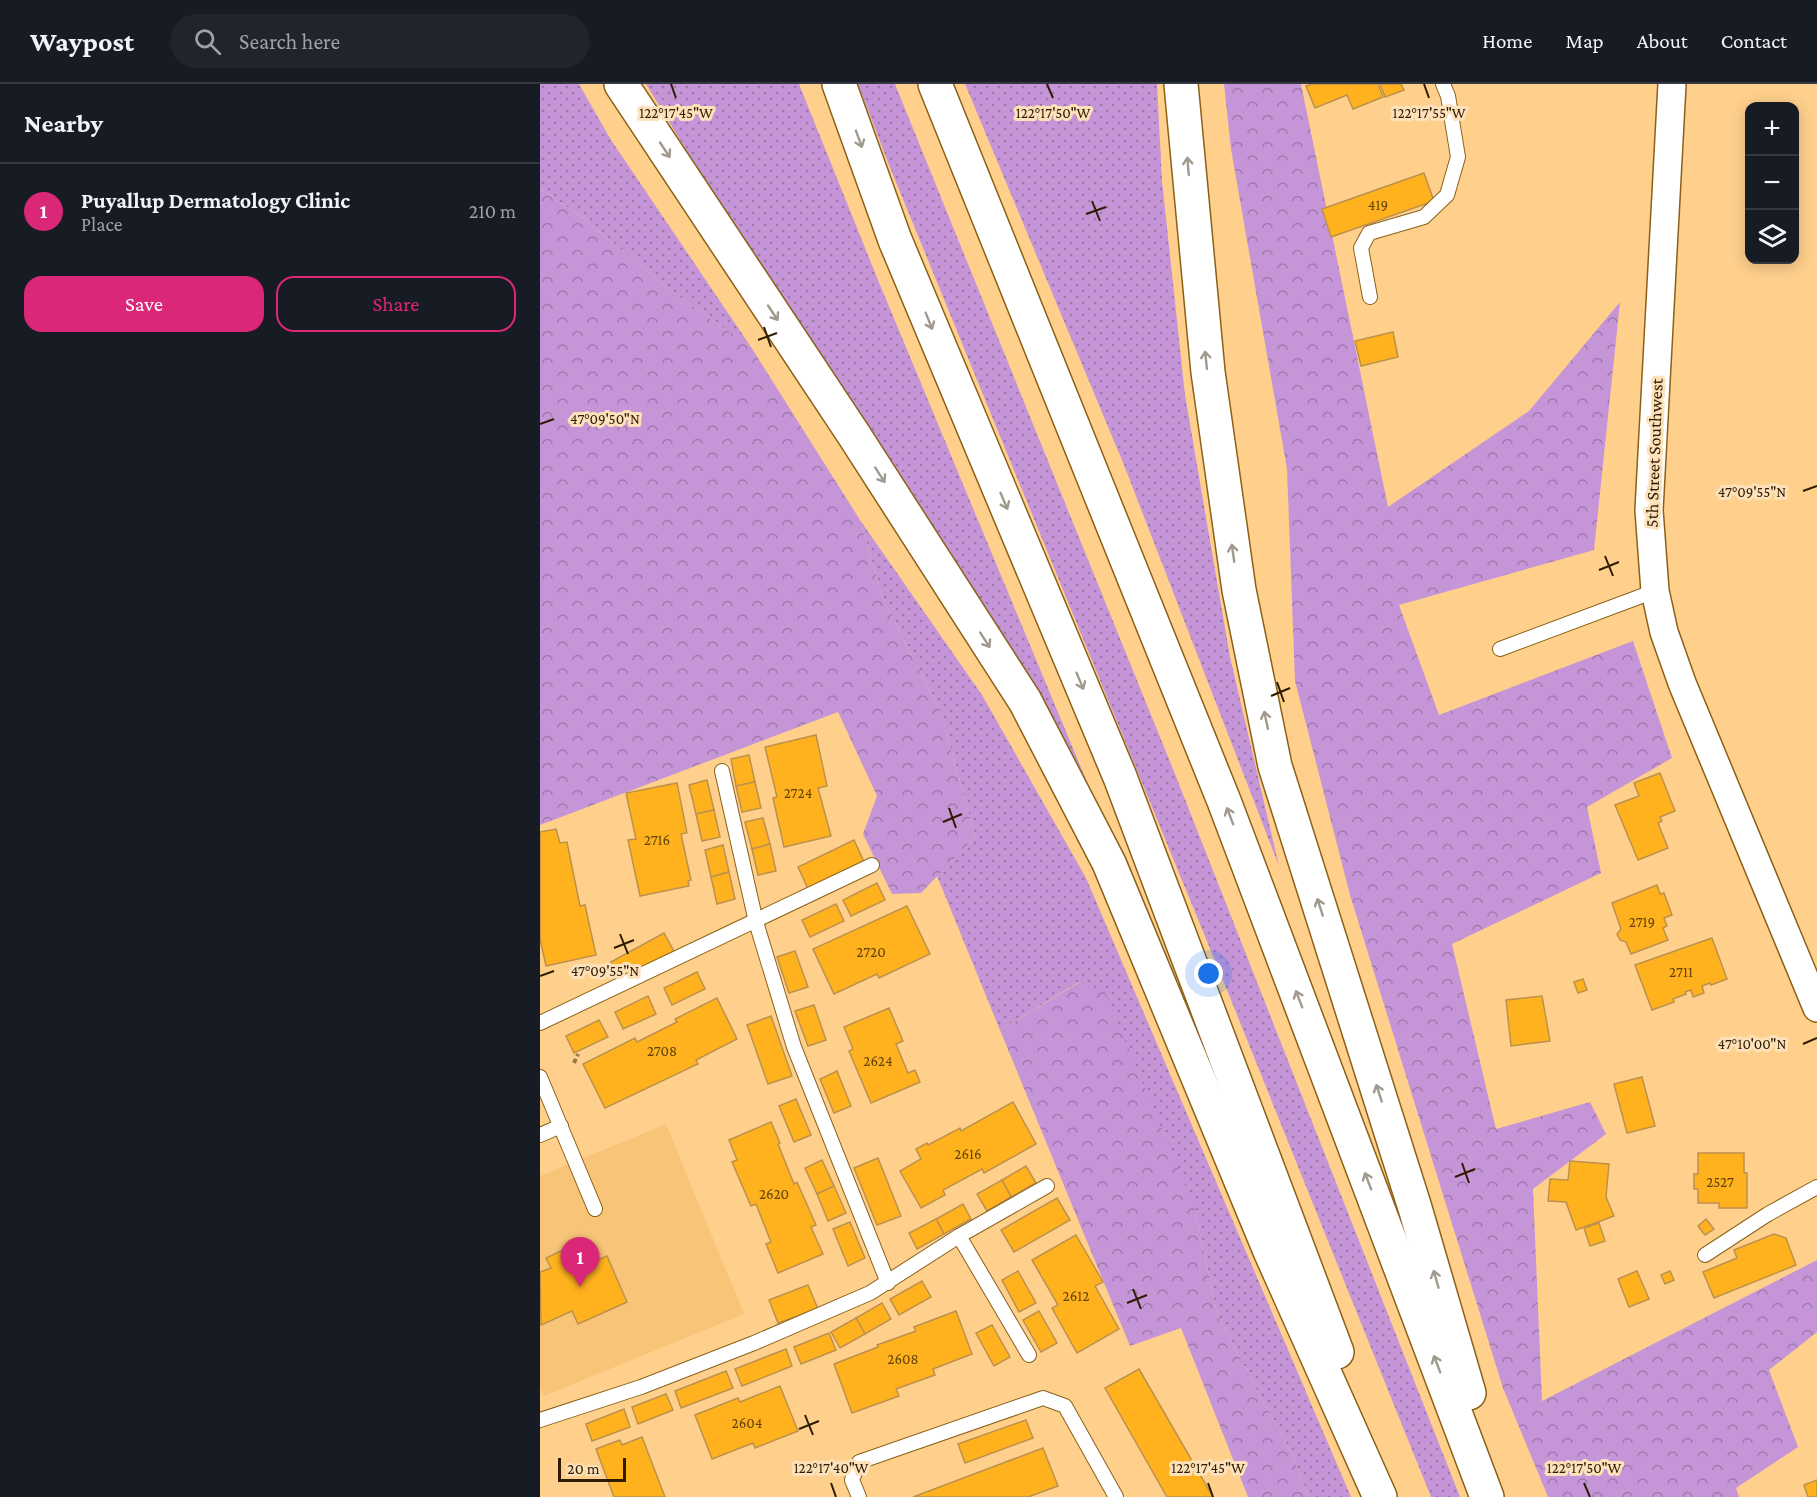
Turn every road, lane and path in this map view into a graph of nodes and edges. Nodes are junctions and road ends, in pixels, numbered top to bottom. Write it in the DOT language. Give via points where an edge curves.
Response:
graph roads {
  1 [pos="621,84"];
  2 [pos="839,84"];
  3 [pos="935,84"];
  4 [pos="1181,84"];
  5 [pos="1443,84"];
  6 [pos="1672,84"];
  7 [pos="1370,297"];
  8 [pos="1654,591"];
  9 [pos="1500,648"];
  10 [pos="722,771"];
  11 [pos="872,866"];
  12 [pos="756,921"];
  13 [pos="1817,1008"];
  14 [pos="540,1023"];
  15 [pos="578,1054"];
  16 [pos="574,1063"];
  17 [pos="540,1077"];
  18 [pos="544,1099"];
  19 [pos="561,1126"];
  20 [pos="540,1135"];
  21 [pos="1047,1186"];
  22 [pos="1817,1187"];
  23 [pos="595,1209"];
  24 [pos="959,1236"];
  25 [pos="1705,1256"];
  26 [pos="888,1283"];
  27 [pos="1029,1355"];
  28 [pos="540,1420"];
  29 [pos="859,1497"];
  30 [pos="1116,1497"];
  31 [pos="1380,1497"];
  32 [pos="1392,1497"];
  33 [pos="1487,1497"];
  34 [pos="1499,1497"];
  1 -- 31 [label="highway, one-way" via="1025,701 1109,863 1270,1251"];
  2 -- 32 [label="highway, one-way" via="896,240 1120,777"];
  33 -- 3 [label="highway, one-way" via="1224,801"];
  34 -- 4 [label="highway, one-way" via="1415,1208 1275,766 1239,590 1208,372"];
  5 -- 7 [label="lane" via="1458,157 1447,195 1424,217 1369,233 1361,248"];
  6 -- 8 [label="street, 5th Street Southwest" via="1649,510"];
  8 -- 9 [label="lane"];
  8 -- 13 [label="street, 5th Street Southwest" via="1682,683"];
  10 -- 12 [label="lane"];
  11 -- 12 [label="lane"];
  12 -- 14 [label="lane"];
  12 -- 26 [label="lane" via="794,1047"];
  15 -- 16 [label="path"];
  17 -- 18 [label="lane"];
  18 -- 19 [label="lane"];
  19 -- 20 [label="lane"];
  19 -- 23 [label="lane"];
  21 -- 24 [label="lane"];
  22 -- 25 [label="lane"];
  24 -- 26 [label="lane"];
  24 -- 27 [label="lane"];
  26 -- 28 [label="lane" via="754,1343 641,1387"];
  29 -- 30 [label="lane" via="852,1480 859,1462 1043,1398 1065,1406"];
}
